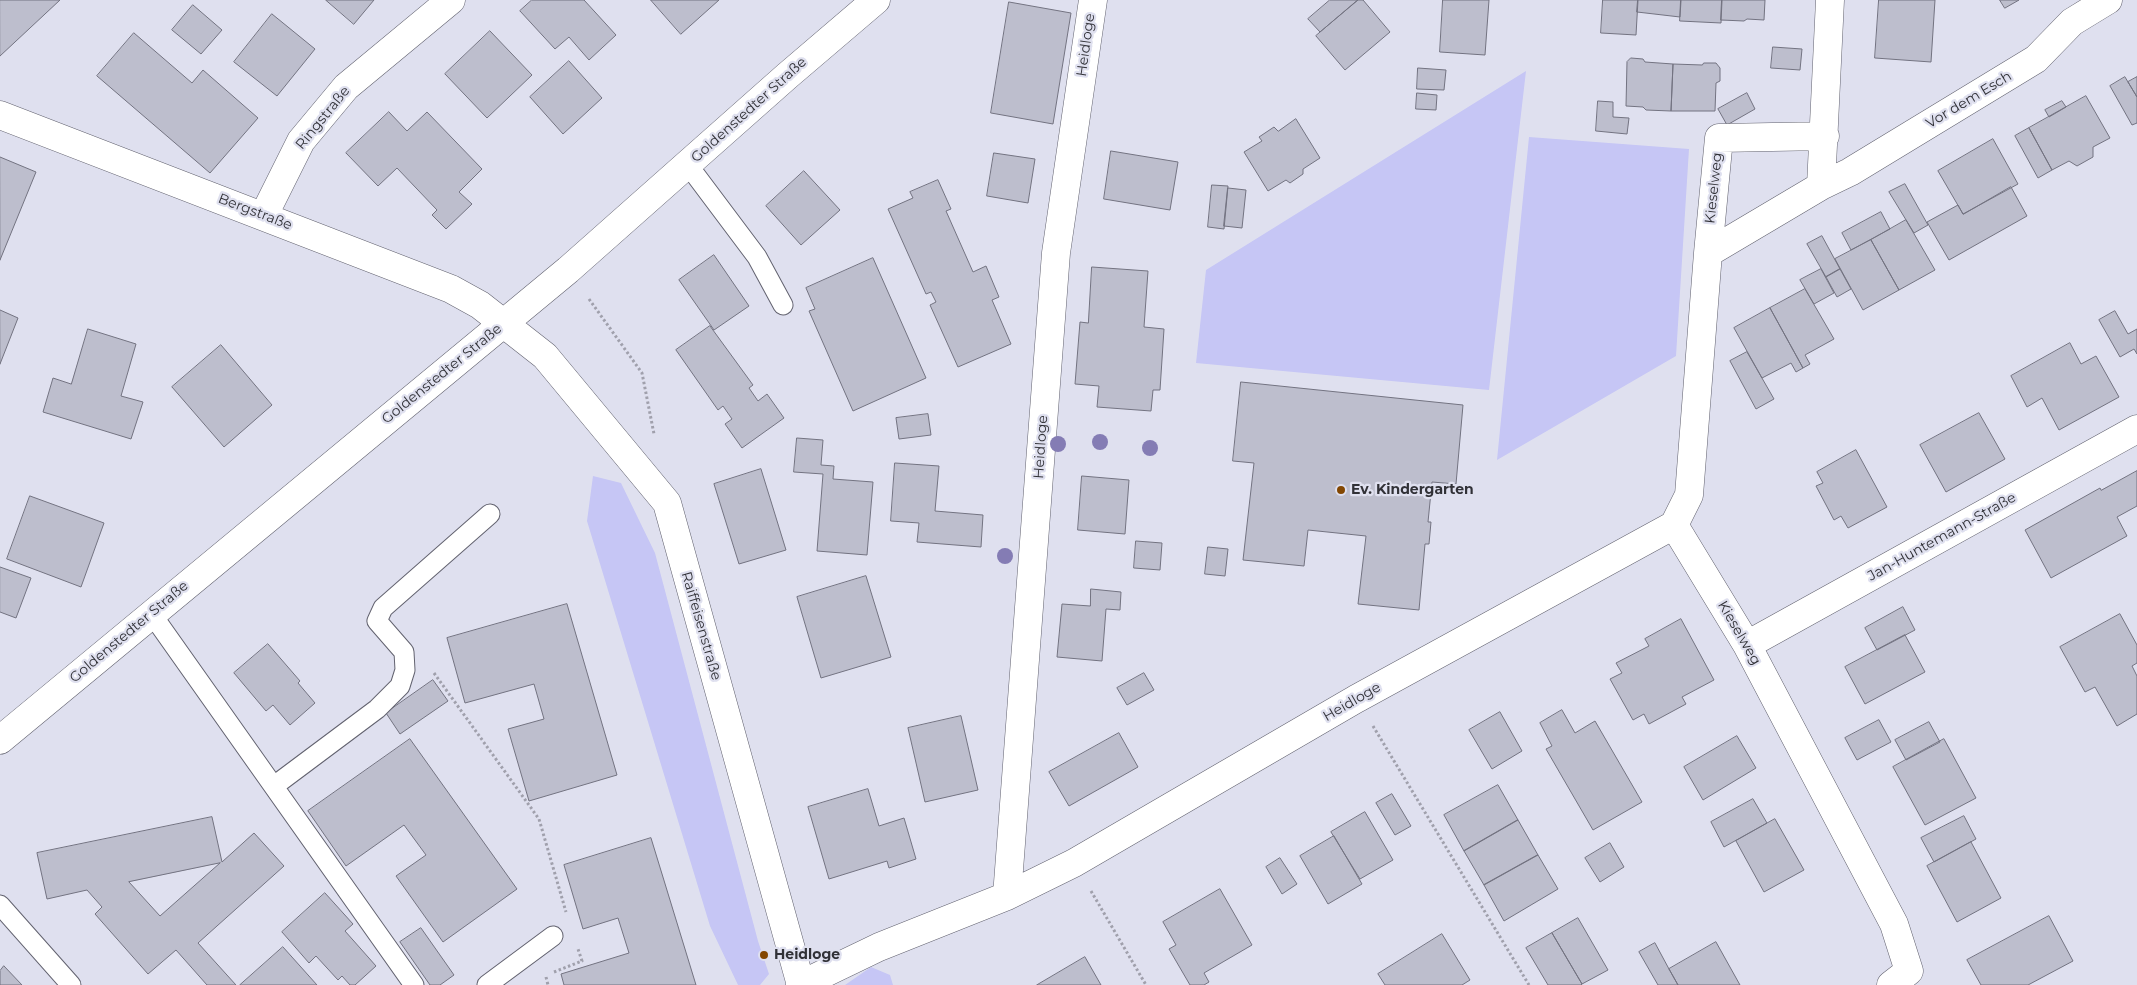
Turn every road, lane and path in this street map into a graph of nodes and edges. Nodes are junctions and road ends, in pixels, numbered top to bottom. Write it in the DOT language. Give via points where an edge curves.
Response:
graph roads {
  1 [pos="452,0"];
  2 [pos="876,0"];
  3 [pos="1093,0"];
  4 [pos="1830,0"];
  5 [pos="2108,0"];
  6 [pos="0,115"];
  7 [pos="1825,136"];
  8 [pos="688,165"];
  9 [pos="1821,186"];
  10 [pos="264,215"];
  11 [pos="1708,253"];
  12 [pos="589,298"];
  13 [pos="783,305"];
  14 [pos="504,323"];
  15 [pos="2137,429"];
  16 [pos="655,438"];
  17 [pos="490,514"];
  18 [pos="1674,525"];
  19 [pos="152,613"];
  20 [pos="1747,645"];
  21 [pos="404,662"];
  22 [pos="1356,699"];
  23 [pos="0,740"];
  24 [pos="274,786"];
  25 [pos="1074,863"];
  26 [pos="1007,896"];
  27 [pos="0,905"];
  28 [pos="569,921"];
  29 [pos="553,936"];
  30 [pos="71,985"];
  31 [pos="414,985"];
  32 [pos="486,985"];
  33 [pos="800,985"];
  34 [pos="1146,985"];
  35 [pos="1528,985"];
  36 [pos="1891,985"];
  1 -- 10 [label="street, Ringstraße" via="346,87 300,141"];
  2 -- 8 [label="street, Goldenstedter Straße"];
  3 -- 26 [label="street, Heidloge" via="1056,253"];
  4 -- 7 [label="street"];
  5 -- 9 [label="street, Vor dem Esch" via="2072,22 2036,59 1850,172"];
  6 -- 10 [label="street, Bergstraße"];
  7 -- 9 [label="street"];
  7 -- 11 [label="street, Kieselweg" via="1719,138"];
  8 -- 13 [label="lane" via="757,257"];
  8 -- 14 [label="street, Goldenstedter Straße"];
  9 -- 11 [label="street, Kieselweg"];
  10 -- 14 [label="street, Bergstraße" via="451,289"];
  11 -- 18 [label="street, Kieselweg" via="1689,495"];
  12 -- 16 [label="path" via="642,373"];
  14 -- 19 [label="street, Goldenstedter Straße"];
  14 -- 33 [label="street, Raiffeisenstraße" via="545,356 667,503"];
  15 -- 20 [label="street, Jan-Huntemann-Straße"];
  17 -- 21 [label="lane" via="383,608 377,621 404,652"];
  18 -- 20 [label="street, Kieselweg"];
  18 -- 22 [label="street, Heidloge"];
  19 -- 23 [label="street, Goldenstedter Straße"];
  19 -- 24 [label="lane"];
  20 -- 36 [label="street, Kieselweg" via="1894,924 1909,971"];
  21 -- 24 [label="lane" via="400,686 377,708"];
  21 -- 28 [label="path" via="425,661 539,819"];
  22 -- 25 [label="street, Heidloge"];
  22 -- 35 [label="path"];
  24 -- 31 [label="lane"];
  25 -- 26 [label="street, Heidloge"];
  25 -- 34 [label="path"];
  26 -- 33 [label="street, Heidloge" via="880,947"];
  27 -- 30 [label="lane"];
  29 -- 32 [label="lane"];
}
